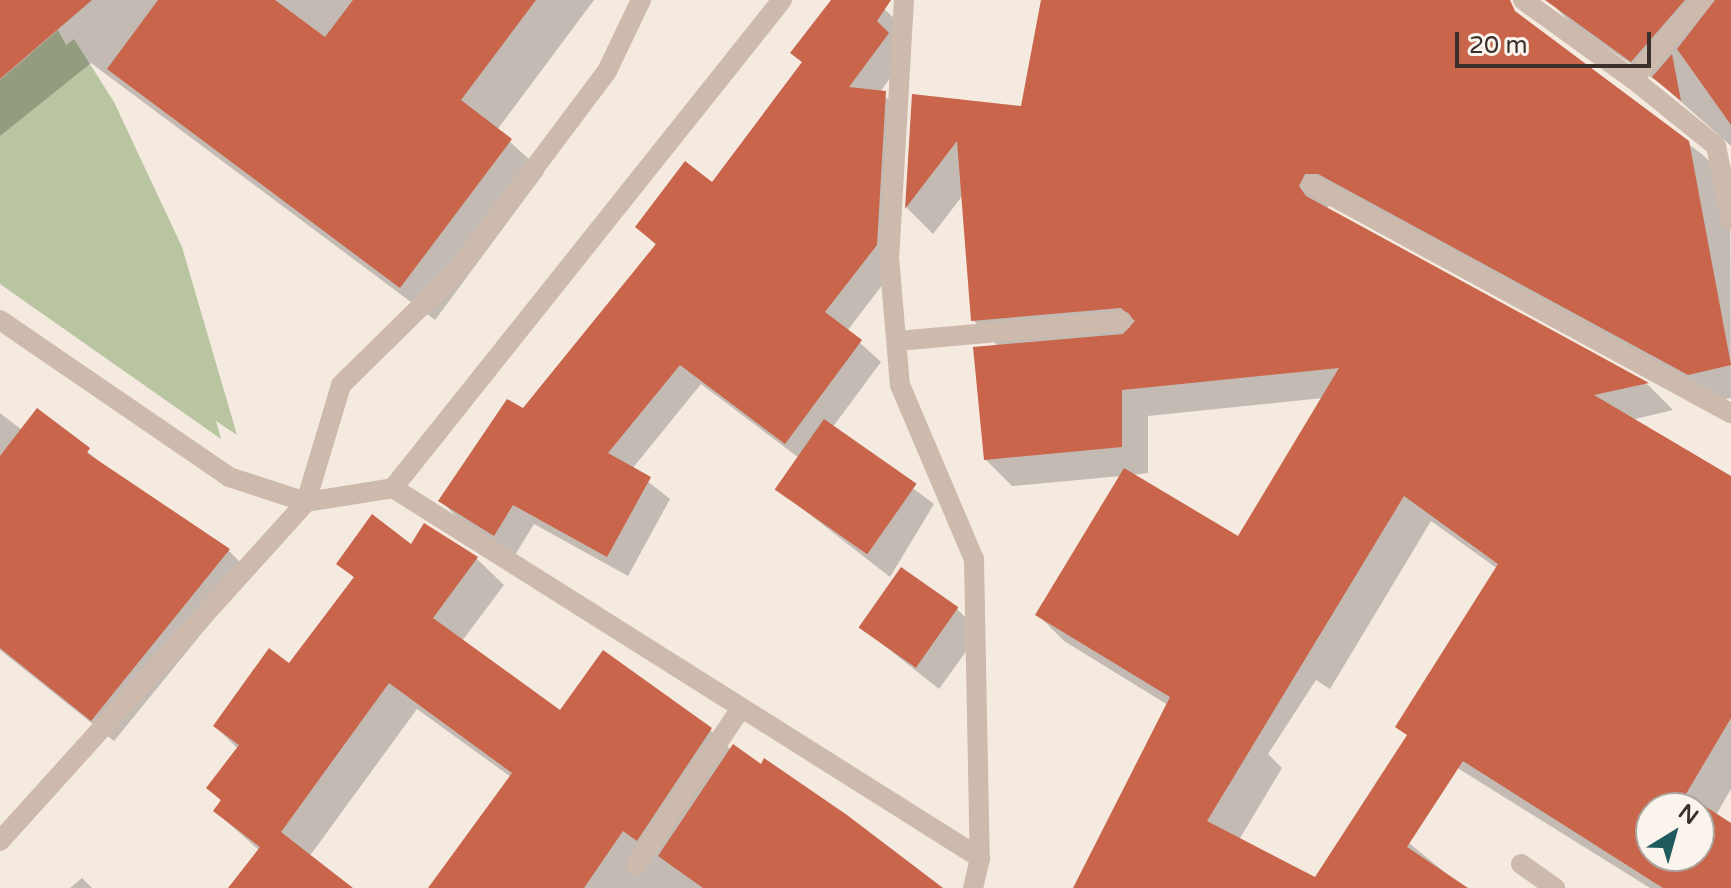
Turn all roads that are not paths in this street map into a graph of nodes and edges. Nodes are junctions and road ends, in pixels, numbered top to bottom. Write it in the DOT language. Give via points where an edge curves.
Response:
graph roads {
  1 [pos="641,0"];
  2 [pos="782,0"];
  3 [pos="904,0"];
  4 [pos="1523,0"];
  5 [pos="1702,0"];
  6 [pos="1633,79"];
  7 [pos="1312,185"];
  8 [pos="1731,219"];
  9 [pos="0,320"];
  10 [pos="1122,321"];
  11 [pos="897,341"];
  12 [pos="1731,413"];
  13 [pos="393,488"];
  14 [pos="306,502"];
  15 [pos="741,708"];
  16 [pos="0,841"];
  17 [pos="980,858"];
  18 [pos="1521,864"];
  19 [pos="636,865"];
  20 [pos="973,888"];
  21 [pos="1555,888"];
  1 -- 14 [label="street" via="607,71 457,271 341,385"];
  2 -- 13 [label="street"];
  3 -- 11 [label="street" via="889,257"];
  4 -- 6 [label="street"];
  5 -- 6 [label="street"];
  6 -- 8 [label="street" via="1716,146"];
  7 -- 12 [label="street"];
  9 -- 14 [label="street" via="229,477"];
  10 -- 11 [label="street"];
  11 -- 17 [label="street" via="900,385 974,559"];
  13 -- 14 [label="street"];
  13 -- 15 [label="street"];
  14 -- 16 [label="street"];
  15 -- 17 [label="street"];
  15 -- 19 [label="street"];
  17 -- 20 [label="street"];
  18 -- 21 [label="street"];
}
